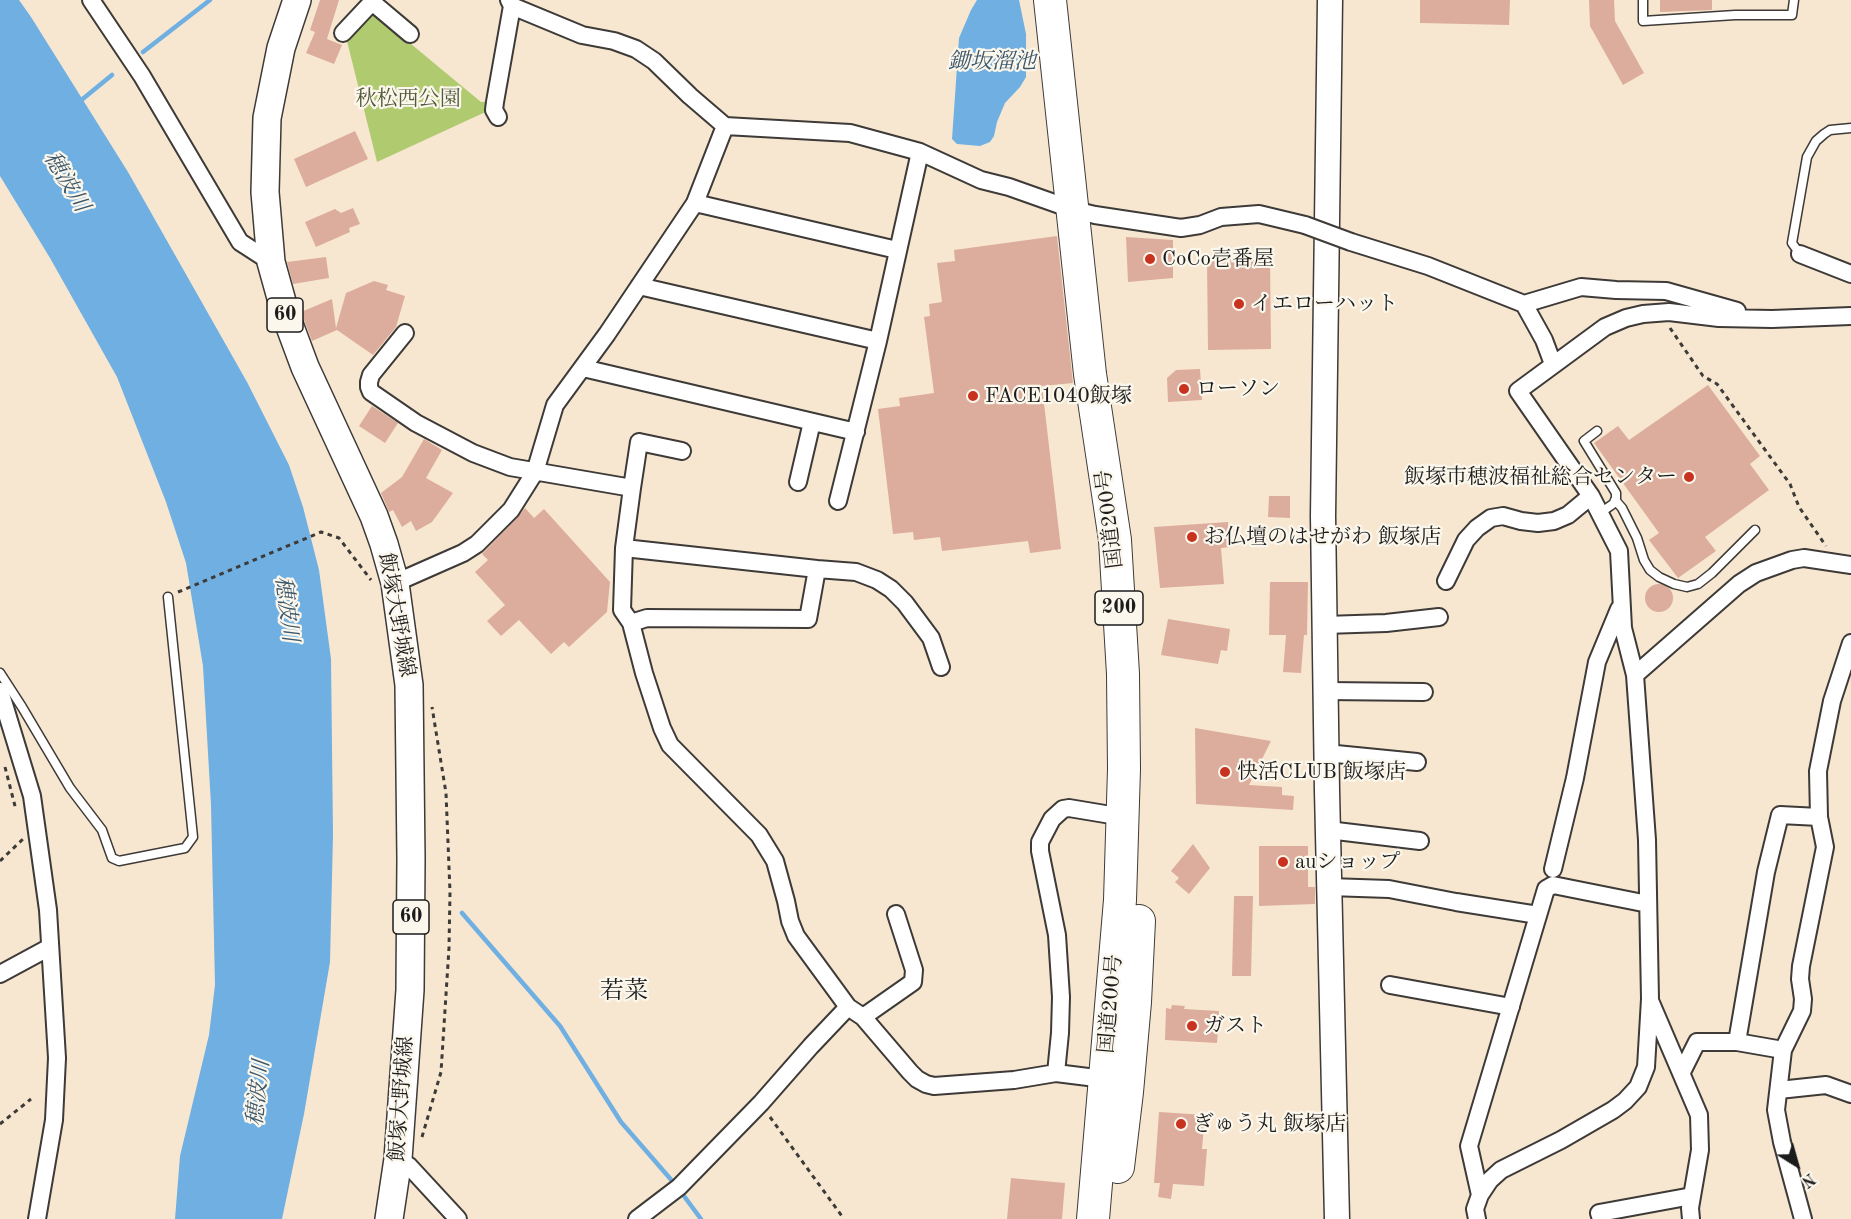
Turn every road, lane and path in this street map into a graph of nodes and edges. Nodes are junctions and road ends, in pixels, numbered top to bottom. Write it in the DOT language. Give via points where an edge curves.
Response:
graph roads {
  1 [pos="91,0"];
  2 [pos="297,0"];
  3 [pos="1050,0"];
  4 [pos="1071,0"];
  5 [pos="1330,0"];
  6 [pos="1643,0"];
  7 [pos="1794,0"];
  8 [pos="373,1"];
  9 [pos="510,3"];
  10 [pos="343,33"];
  11 [pos="410,34"];
  12 [pos="498,117"];
  13 [pos="725,126"];
  14 [pos="1851,128"];
  15 [pos="920,152"];
  16 [pos="695,203"];
  17 [pos="1084,212"];
  18 [pos="897,250"];
  19 [pos="1800,254"];
  20 [pos="271,262"];
  21 [pos="1851,274"];
  22 [pos="639,286"];
  23 [pos="1524,304"];
  24 [pos="1851,316"];
  25 [pos="1772,319"];
  26 [pos="1666,324"];
  27 [pos="405,333"];
  28 [pos="878,341"];
  29 [pos="1553,364"];
  30 [pos="583,368"];
  31 [pos="812,422"];
  32 [pos="1597,431"];
  33 [pos="856,432"];
  34 [pos="682,451"];
  35 [pos="535,472"];
  36 [pos="798,482"];
  37 [pos="632,488"];
  38 [pos="1591,496"];
  39 [pos="838,501"];
  40 [pos="1615,501"];
  41 [pos="1600,513"];
  42 [pos="1755,530"];
  43 [pos="624,548"];
  44 [pos="1830,552"];
  45 [pos="1851,564"];
  46 [pos="817,569"];
  47 [pos="1446,581"];
  48 [pos="384,583"];
  49 [pos="185,588"];
  50 [pos="168,597"];
  51 [pos="1621,605"];
  52 [pos="1439,617"];
  53 [pos="630,623"];
  54 [pos="1324,625"];
  55 [pos="1851,643"];
  56 [pos="941,667"];
  57 [pos="0,673"];
  58 [pos="1635,675"];
  59 [pos="0,691"];
  60 [pos="1326,691"];
  61 [pos="1424,692"];
  62 [pos="431,701"];
  63 [pos="4,719"];
  64 [pos="1326,753"];
  65 [pos="3,761"];
  66 [pos="1417,762"];
  67 [pos="18,816"];
  68 [pos="1123,817"];
  69 [pos="1819,818"];
  70 [pos="1328,830"];
  71 [pos="24,838"];
  72 [pos="1420,842"];
  73 [pos="0,861"];
  74 [pos="1553,869"];
  75 [pos="1329,887"];
  76 [pos="1648,904"];
  77 [pos="896,914"];
  78 [pos="1538,915"];
  79 [pos="50,947"];
  80 [pos="0,974"];
  81 [pos="1390,985"];
  82 [pos="1650,999"];
  83 [pos="848,1007"];
  84 [pos="1511,1007"];
  85 [pos="863,1017"];
  86 [pos="1737,1042"];
  87 [pos="1783,1050"];
  88 [pos="1682,1072"];
  89 [pos="1056,1073"];
  90 [pos="1104,1079"];
  91 [pos="1779,1090"];
  92 [pos="1851,1094"];
  93 [pos="31,1099"];
  94 [pos="760,1103"];
  95 [pos="0,1124"];
  96 [pos="403,1163"];
  97 [pos="1480,1195"];
  98 [pos="1692,1196"];
  99 [pos="37,1219"];
  100 [pos="389,1219"];
  101 [pos="458,1219"];
  102 [pos="637,1219"];
  103 [pos="844,1219"];
  104 [pos="1093,1219"];
  105 [pos="1112,1219"];
  106 [pos="1337,1219"];
  107 [pos="1477,1219"];
  108 [pos="1601,1219"];
  109 [pos="1691,1219"];
  110 [pos="1803,1219"];
  1 -- 20 [label="street" via="142,76 240,242"];
  2 -- 20 [label="main road, 飯塚大野城線 / 60" via="281,48 267,118 264,192"];
  3 -- 17 [label="highway, 国道200号 / 200"];
  4 -- 17 [label="highway, 国道200号 / 200"];
  5 -- 54 [label="street"];
  6 -- 7 [label="lane" via="1643,21 1792,15"];
  8 -- 10 [label="street"];
  8 -- 11 [label="street"];
  9 -- 12 [label="street" via="494,110"];
  9 -- 13 [label="street" via="582,35 636,50 654,61"];
  13 -- 15 [label="street" via="849,133"];
  13 -- 16 [label="street"];
  14 -- 19 [label="lane" via="1830,130 1816,141 1807,156 1792,243"];
  15 -- 17 [label="street" via="981,180"];
  15 -- 18 [label="street"];
  16 -- 18 [label="street"];
  16 -- 22 [label="street"];
  17 -- 23 [label="street, bridge" via="1181,228 1260,214 1428,266"];
  17 -- 68 [label="highway, 国道200号 / 200" via="1090,374 1115,540 1123,674"];
  17 -- 105 [label="highway, 国道200号 / 200" via="1128,498 1143,677 1146,789 1135,1002"];
  18 -- 28 [label="street"];
  19 -- 21 [label="street"];
  20 -- 48 [label="main road, 飯塚大野城線 / 60" via="305,367 384,544"];
  22 -- 28 [label="street"];
  22 -- 30 [label="street"];
  23 -- 25 [label="street" via="1581,288 1666,291"];
  23 -- 29 [label="street"];
  24 -- 25 [label="street"];
  25 -- 29 [label="street" via="1711,318 1669,312 1643,314 1605,327"];
  26 -- 44 [label="path" via="1703,376 1717,384 1790,484 1799,507"];
  27 -- 35 [label="street" via="371,375 371,392 416,423 473,453"];
  28 -- 33 [label="street"];
  29 -- 38 [label="street" via="1518,391"];
  30 -- 31 [label="street"];
  30 -- 35 [label="street" via="555,405"];
  31 -- 33 [label="street"];
  31 -- 36 [label="street"];
  32 -- 40 [label="lane" via="1584,441 1616,493"];
  33 -- 39 [label="street"];
  34 -- 37 [label="street" via="639,442"];
  35 -- 37 [label="street"];
  35 -- 48 [label="street" via="511,510 477,543 463,553"];
  37 -- 43 [label="street"];
  38 -- 41 [label="street"];
  38 -- 47 [label="street" via="1554,521 1491,518 1467,540"];
  40 -- 41 [label="lane"];
  40 -- 42 [label="lane" via="1622,508 1650,570 1674,584 1698,584"];
  41 -- 51 [label="street" via="1619,551"];
  43 -- 46 [label="street"];
  43 -- 53 [label="street" via="622,610"];
  45 -- 58 [label="street" via="1804,558 1756,573"];
  46 -- 53 [label="street" via="808,619 647,618"];
  46 -- 56 [label="street" via="856,572 891,589 931,638"];
  48 -- 49 [label="path" via="339,538 321,532"];
  48 -- 96 [label="main road, 飯塚大野城線 / 60" via="409,685 410,990"];
  50 -- 57 [label="lane" via="193,837 185,848 119,861 112,858 102,830 70,788"];
  51 -- 58 [label="street"];
  51 -- 74 [label="street" via="1598,662"];
  52 -- 54 [label="street"];
  53 -- 83 [label="street" via="670,745 759,835 774,861 796,936"];
  54 -- 60 [label="street"];
  55 -- 69 [label="street" via="1832,701 1818,771"];
  58 -- 76 [label="street"];
  59 -- 63 [label="street"];
  60 -- 61 [label="street"];
  60 -- 64 [label="street"];
  62 -- 96 [label="path" via="446,793 450,948 441,1072 421,1141"];
  63 -- 79 [label="street" via="32,796"];
  64 -- 66 [label="street"];
  64 -- 70 [label="street"];
  65 -- 67 [label="path"];
  68 -- 89 [label="street" via="1063,809 1052,819 1040,842 1057,935 1060,1033"];
  68 -- 90 [label="highway, 国道200号 / 200" via="1120,900"];
  69 -- 86 [label="street" via="1780,815 1766,872"];
  69 -- 87 [label="street" via="1825,847 1801,966 1802,1011"];
  70 -- 72 [label="street"];
  70 -- 75 [label="street"];
  71 -- 73 [label="path"];
  75 -- 78 [label="street" via="1389,889"];
  75 -- 106 [label="street"];
  76 -- 78 [label="street" via="1553,885 1546,889"];
  76 -- 82 [label="street"];
  77 -- 85 [label="street" via="914,970 913,982"];
  78 -- 84 [label="street"];
  79 -- 80 [label="street"];
  79 -- 99 [label="street" via="57,1058 54,1120"];
  81 -- 84 [label="street"];
  82 -- 88 [label="street"];
  82 -- 97 [label="street" via="1646,1067 1638,1087 1613,1110 1501,1170"];
  83 -- 85 [label="street"];
  83 -- 94 [label="street"];
  84 -- 97 [label="street" via="1469,1146"];
  85 -- 89 [label="street" via="910,1072 926,1084 1014,1080"];
  86 -- 87 [label="street"];
  86 -- 88 [label="street" via="1697,1042"];
  87 -- 91 [label="street"];
  88 -- 98 [label="street" via="1699,1115 1700,1150"];
  89 -- 90 [label="street"];
  90 -- 104 [label="highway, 国道200号 / 200"];
  91 -- 92 [label="street" via="1826,1085"];
  91 -- 110 [label="street" via="1776,1110"];
  93 -- 95 [label="path"];
  94 -- 102 [label="street" via="679,1187"];
  94 -- 103 [label="path"];
  96 -- 100 [label="main road, 飯塚大野城線 / 60"];
  96 -- 101 [label="street"];
  97 -- 107 [label="street" via="1475,1209"];
  98 -- 108 [label="street" via="1599,1213"];
  98 -- 109 [label="street"];
}
